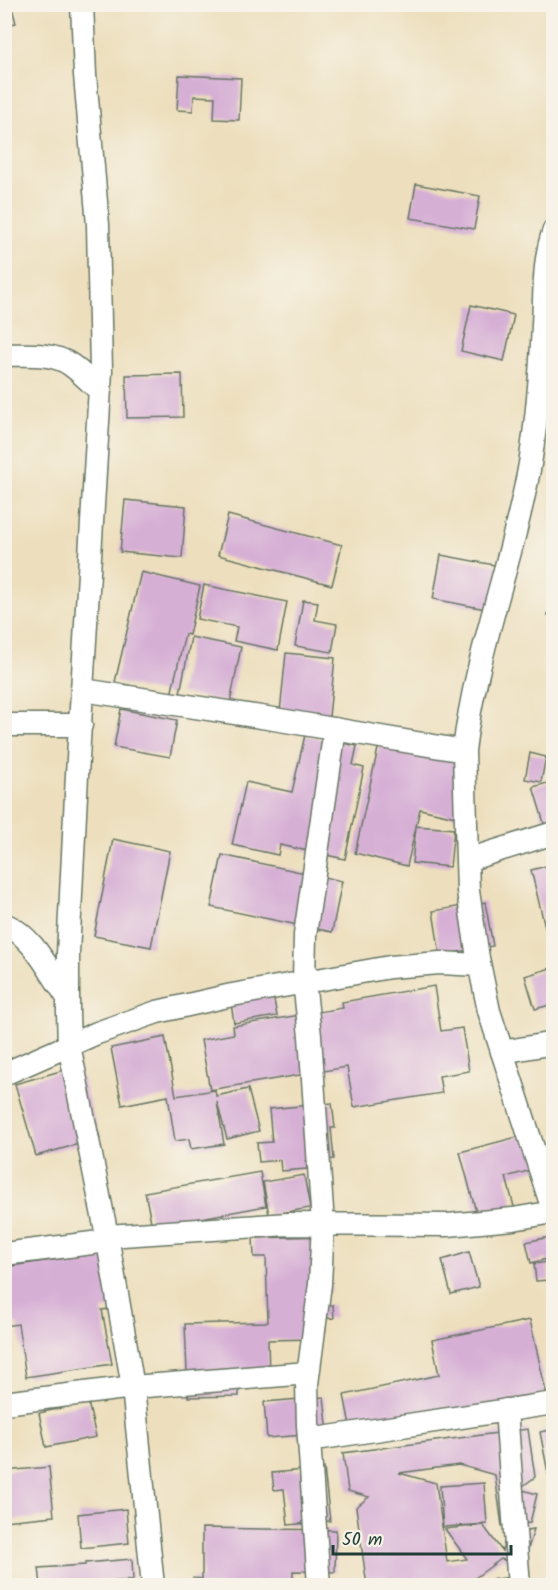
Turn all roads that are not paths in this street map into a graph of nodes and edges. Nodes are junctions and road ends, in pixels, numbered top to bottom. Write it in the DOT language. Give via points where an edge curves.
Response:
graph roads {
  1 [pos="82,4"];
  2 [pos="554,230"];
  3 [pos="4,355"];
  4 [pos="100,391"];
  5 [pos="83,690"];
  6 [pos="4,725"];
  7 [pos="81,725"];
  8 [pos="335,729"];
  9 [pos="464,752"];
  10 [pos="554,833"];
  11 [pos="467,860"];
  12 [pos="4,924"];
  13 [pos="479,965"];
  14 [pos="304,981"];
  15 [pos="68,998"];
  16 [pos="554,1043"];
  17 [pos="69,1045"];
  18 [pos="502,1052"];
  19 [pos="4,1074"];
  20 [pos="553,1212"];
  21 [pos="323,1224"];
  22 [pos="108,1239"];
  23 [pos="4,1254"];
  24 [pos="308,1373"];
  25 [pos="133,1387"];
  26 [pos="4,1403"];
  27 [pos="554,1403"];
  28 [pos="506,1410"];
  29 [pos="309,1440"];
  30 [pos="153,1586"];
  31 [pos="320,1586"];
  32 [pos="519,1586"];
  1 -- 4 [label="street" via="98,225"];
  2 -- 9 [label="street" via="546,263 530,462 473,695"];
  3 -- 4 [label="street" via="46,356 63,361"];
  4 -- 5 [label="street"];
  5 -- 7 [label="street"];
  5 -- 8 [label="street"];
  6 -- 7 [label="street"];
  7 -- 15 [label="street"];
  8 -- 9 [label="street"];
  8 -- 14 [label="street" via="304,935"];
  9 -- 11 [label="street"];
  10 -- 11 [label="street"];
  11 -- 13 [label="street"];
  12 -- 15 [label="street" via="31,943"];
  13 -- 14 [label="street" via="415,964"];
  13 -- 18 [label="street"];
  14 -- 17 [label="street" via="157,1012"];
  14 -- 21 [label="street"];
  15 -- 17 [label="street"];
  16 -- 18 [label="street"];
  17 -- 19 [label="street"];
  17 -- 22 [label="street"];
  18 -- 20 [label="street"];
  20 -- 21 [label="street" via="448,1225"];
  21 -- 22 [label="street" via="230,1226"];
  21 -- 24 [label="street"];
  22 -- 23 [label="street"];
  22 -- 25 [label="street"];
  24 -- 25 [label="street"];
  24 -- 29 [label="street"];
  25 -- 26 [label="street"];
  25 -- 30 [label="street"];
  27 -- 28 [label="street"];
  28 -- 29 [label="street"];
  28 -- 32 [label="street"];
  29 -- 31 [label="street"];
}
